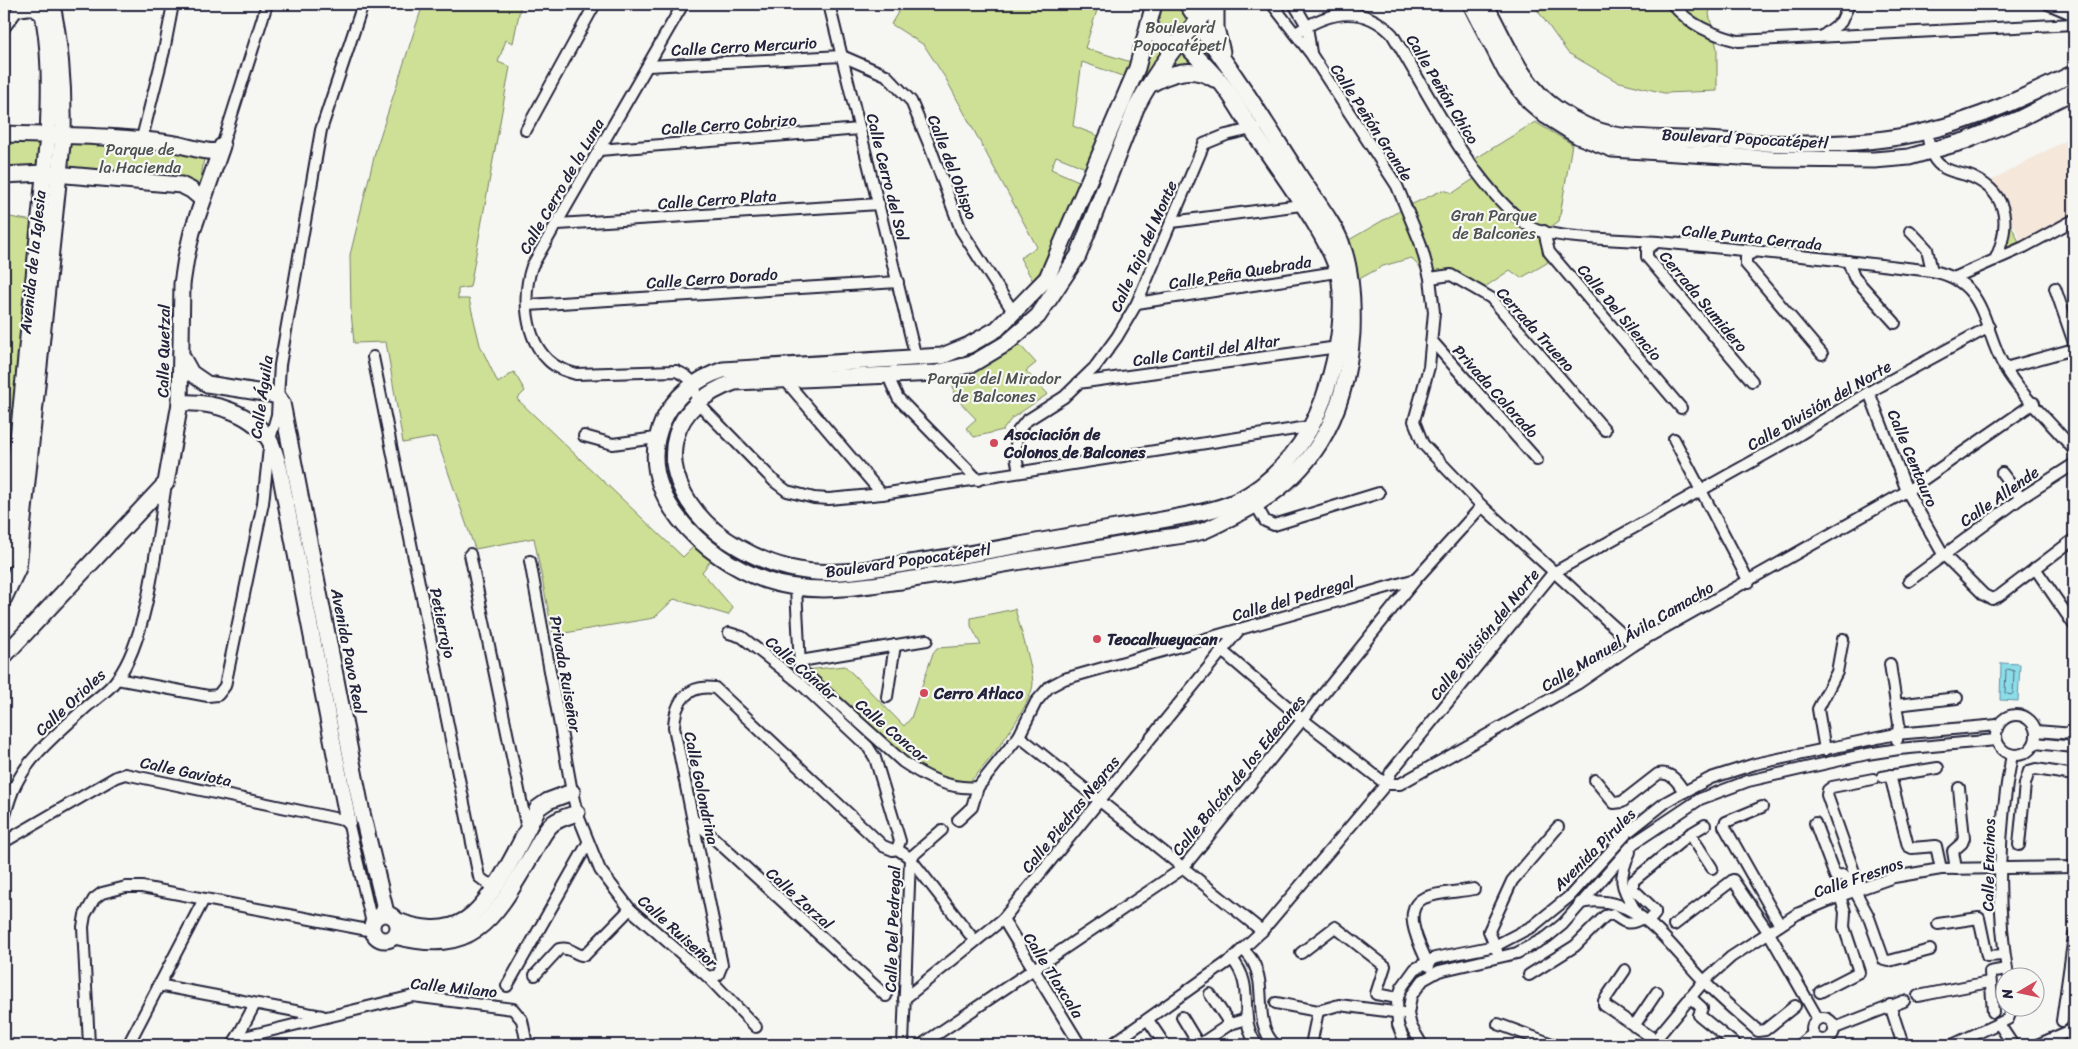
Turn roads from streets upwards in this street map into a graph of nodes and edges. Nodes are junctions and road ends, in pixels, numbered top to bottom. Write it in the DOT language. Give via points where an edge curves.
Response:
graph roads {
  1 [pos="52,4"];
  2 [pos="173,4"];
  3 [pos="268,4"];
  4 [pos="363,4"];
  5 [pos="595,4"];
  6 [pos="683,4"];
  7 [pos="829,4"];
  8 [pos="1186,4"];
  9 [pos="1215,4"];
  10 [pos="1272,4"];
  11 [pos="1294,4"];
  12 [pos="1471,4"];
  13 [pos="1485,4"];
  14 [pos="1672,4"];
  15 [pos="1850,4"];
  16 [pos="2048,4"];
  17 [pos="1154,5"];
  18 [pos="19,7"];
  19 [pos="43,11"];
  20 [pos="2074,15"];
  21 [pos="1149,23"];
  22 [pos="1196,23"];
  23 [pos="2074,24"];
  24 [pos="1307,26"];
  25 [pos="4,28"];
  26 [pos="1296,33"];
  27 [pos="1824,36"];
  28 [pos="1182,42"];
  29 [pos="1311,54"];
  30 [pos="842,56"];
  31 [pos="1224,58"];
  32 [pos="648,66"];
  33 [pos="2074,73"];
  34 [pos="1223,85"];
  35 [pos="1148,86"];
  36 [pos="2074,91"];
  37 [pos="1267,126"];
  38 [pos="860,129"];
  39 [pos="1251,129"];
  40 [pos="526,130"];
  41 [pos="1926,132"];
  42 [pos="4,134"];
  43 [pos="56,135"];
  44 [pos="1904,136"];
  45 [pos="142,138"];
  46 [pos="221,148"];
  47 [pos="599,150"];
  48 [pos="1931,152"];
  49 [pos="1910,157"];
  50 [pos="51,173"];
  51 [pos="4,175"];
  52 [pos="203,200"];
  53 [pos="879,204"];
  54 [pos="1301,205"];
  55 [pos="2074,220"];
  56 [pos="1172,222"];
  57 [pos="558,224"];
  58 [pos="1910,231"];
  59 [pos="1544,232"];
  60 [pos="1657,242"];
  61 [pos="1754,252"];
  62 [pos="1995,260"];
  63 [pos="1848,261"];
  64 [pos="1342,271"];
  65 [pos="1932,271"];
  66 [pos="1956,277"];
  67 [pos="1430,278"];
  68 [pos="898,282"];
  69 [pos="2054,288"];
  70 [pos="1137,303"];
  71 [pos="528,305"];
  72 [pos="1014,313"];
  73 [pos="1895,323"];
  74 [pos="1989,327"];
  75 [pos="1432,341"];
  76 [pos="2074,343"];
  77 [pos="1338,347"];
  78 [pos="2074,349"];
  79 [pos="181,354"];
  80 [pos="1822,354"];
  81 [pos="940,356"];
  82 [pos="373,357"];
  83 [pos="916,358"];
  84 [pos="894,368"];
  85 [pos="2005,368"];
  86 [pos="944,372"];
  87 [pos="785,380"];
  88 [pos="1752,381"];
  89 [pos="1078,383"];
  90 [pos="694,384"];
  91 [pos="1869,392"];
  92 [pos="277,396"];
  93 [pos="698,402"];
  94 [pos="180,403"];
  95 [pos="2034,403"];
  96 [pos="1681,408"];
  97 [pos="1312,425"];
  98 [pos="1605,430"];
  99 [pos="1327,432"];
  100 [pos="584,436"];
  101 [pos="656,438"];
  102 [pos="1674,439"];
  103 [pos="270,440"];
  104 [pos="2074,450"];
  105 [pos="1537,460"];
  106 [pos="2074,464"];
  107 [pos="1019,472"];
  108 [pos="2002,473"];
  109 [pos="978,480"];
  110 [pos="166,483"];
  111 [pos="1702,490"];
  112 [pos="1907,491"];
  113 [pos="1380,493"];
  114 [pos="882,494"];
  115 [pos="2021,498"];
  116 [pos="7,505"];
  117 [pos="1256,505"];
  118 [pos="1482,506"];
  119 [pos="22,535"];
  120 [pos="2074,539"];
  121 [pos="470,554"];
  122 [pos="1943,554"];
  123 [pos="9,560"];
  124 [pos="530,561"];
  125 [pos="787,568"];
  126 [pos="2035,568"];
  127 [pos="850,572"];
  128 [pos="1553,573"];
  129 [pos="1416,579"];
  130 [pos="1909,581"];
  131 [pos="1748,582"];
  132 [pos="789,586"];
  133 [pos="850,588"];
  134 [pos="4,598"];
  135 [pos="2074,623"];
  136 [pos="1240,629"];
  137 [pos="729,633"];
  138 [pos="1843,639"];
  139 [pos="927,640"];
  140 [pos="895,645"];
  141 [pos="1634,645"];
  142 [pos="1221,650"];
  143 [pos="6,652"];
  144 [pos="1890,664"];
  145 [pos="800,665"];
  146 [pos="117,679"];
  147 [pos="801,684"];
  148 [pos="887,697"];
  149 [pos="1957,698"];
  150 [pos="1896,705"];
  151 [pos="1302,719"];
  152 [pos="1998,725"];
  153 [pos="2036,731"];
  154 [pos="1896,734"];
  155 [pos="2074,734"];
  156 [pos="1019,736"];
  157 [pos="1996,740"];
  158 [pos="2035,743"];
  159 [pos="2074,747"];
  160 [pos="1898,749"];
  161 [pos="1825,750"];
  162 [pos="2012,755"];
  163 [pos="1938,768"];
  164 [pos="2074,774"];
  165 [pos="1881,777"];
  166 [pos="1595,780"];
  167 [pos="2007,781"];
  168 [pos="1386,784"];
  169 [pos="2025,784"];
  170 [pos="978,787"];
  171 [pos="1959,788"];
  172 [pos="572,792"];
  173 [pos="1684,792"];
  174 [pos="1100,802"];
  175 [pos="1762,807"];
  176 [pos="577,813"];
  177 [pos="4,819"];
  178 [pos="348,820"];
  179 [pos="958,820"];
  180 [pos="695,821"];
  181 [pos="1815,822"];
  182 [pos="1705,825"];
  183 [pos="1558,827"];
  184 [pos="527,829"];
  185 [pos="942,830"];
  186 [pos="1690,834"];
  187 [pos="4,842"];
  188 [pos="588,843"];
  189 [pos="1634,843"];
  190 [pos="2019,845"];
  191 [pos="898,849"];
  192 [pos="910,858"];
  193 [pos="2001,867"];
  194 [pos="2074,867"];
  195 [pos="1712,868"];
  196 [pos="1956,868"];
  197 [pos="1182,869"];
  198 [pos="1941,869"];
  199 [pos="496,884"];
  200 [pos="1474,889"];
  201 [pos="1857,890"];
  202 [pos="1840,896"];
  203 [pos="204,899"];
  204 [pos="1580,903"];
  205 [pos="630,909"];
  206 [pos="392,917"];
  207 [pos="1642,918"];
  208 [pos="1003,919"];
  209 [pos="1938,924"];
  210 [pos="1674,925"];
  211 [pos="1780,925"];
  212 [pos="372,927"];
  213 [pos="1262,931"];
  214 [pos="1769,933"];
  215 [pos="395,936"];
  216 [pos="2074,936"];
  217 [pos="975,941"];
  218 [pos="1495,946"];
  219 [pos="1243,949"];
  220 [pos="1930,950"];
  221 [pos="1301,953"];
  222 [pos="2004,955"];
  223 [pos="1232,958"];
  224 [pos="1501,958"];
  225 [pos="1427,961"];
  226 [pos="2006,966"];
  227 [pos="1625,970"];
  228 [pos="1033,971"];
  229 [pos="1996,972"];
  230 [pos="1433,973"];
  231 [pos="535,975"];
  232 [pos="1529,975"];
  233 [pos="708,977"];
  234 [pos="1704,982"];
  235 [pos="1989,982"];
  236 [pos="158,985"];
  237 [pos="507,986"];
  238 [pos="1260,990"];
  239 [pos="1246,991"];
  240 [pos="1657,992"];
  241 [pos="1820,992"];
  242 [pos="1210,994"];
  243 [pos="886,996"];
  244 [pos="1918,996"];
  245 [pos="1690,997"];
  246 [pos="1398,998"];
  247 [pos="904,999"];
  248 [pos="1904,1001"];
  249 [pos="1276,1003"];
  250 [pos="255,1004"];
  251 [pos="1890,1005"];
  252 [pos="1795,1006"];
  253 [pos="1318,1011"];
  254 [pos="1396,1012"];
  255 [pos="1993,1012"];
  256 [pos="1408,1014"];
  257 [pos="2011,1016"];
  258 [pos="327,1017"];
  259 [pos="1182,1017"];
  260 [pos="1247,1019"];
  261 [pos="1818,1019"];
  262 [pos="1148,1020"];
  263 [pos="2062,1021"];
  264 [pos="1230,1024"];
  265 [pos="1498,1024"];
  266 [pos="1999,1024"];
  267 [pos="1634,1026"];
  268 [pos="756,1027"];
  269 [pos="1834,1028"];
  270 [pos="2074,1029"];
  271 [pos="1813,1034"];
  272 [pos="235,1042"];
  273 [pos="1652,1042"];
  274 [pos="1830,1042"];
  275 [pos="89,1045"];
  276 [pos="128,1045"];
  277 [pos="527,1045"];
  278 [pos="903,1045"];
  279 [pos="921,1045"];
  280 [pos="1080,1045"];
  281 [pos="1110,1045"];
  282 [pos="1165,1045"];
  283 [pos="1199,1045"];
  284 [pos="1257,1045"];
  285 [pos="1275,1045"];
  286 [pos="1310,1045"];
  287 [pos="1406,1045"];
  288 [pos="1422,1045"];
  289 [pos="1555,1045"];
  290 [pos="1736,1045"];
  291 [pos="1799,1045"];
  292 [pos="1903,1045"];
  293 [pos="1952,1045"];
  294 [pos="2013,1045"];
  295 [pos="2038,1045"];
  1 -- 43 [label="street" via="64,93"];
  2 -- 45 [label="street"];
  3 -- 46 [label="street, Calle Quetzal"];
  4 -- 92 [label="street, Calle Águila" via="321,130"];
  5 -- 40 [label="street"];
  6 -- 32 [label="street, Calle Cerro de la Luna"];
  7 -- 30 [label="street, Calle Cerro del Sol"];
  8 -- 22 [label="street, Boulevard Popocatépetl"];
  9 -- 22 [label="street, Boulevard Popocatépetl"];
  9 -- 31 [label="street" via="1216,28"];
  10 -- 26 [label="street, Calle Peñón Grande"];
  11 -- 24 [label="street, Calle Peñón Grande"];
  12 -- 49 [label="street, Boulevard Popocatépetl" via="1516,87 1546,116 1594,143 1612,149 1773,159"];
  13 -- 44 [label="street, Boulevard Popocatépetl" via="1528,81 1556,108 1599,131 1615,135 1721,141 1845,144"];
  14 -- 27 [label="street" via="1701,29 1738,41"];
  15 -- 27 [label="street" via="1841,22"];
  16 -- 20 [label="street"];
  17 -- 21 [label="street, Boulevard Popocatépetl"];
  18 -- 19 [label="street"];
  18 -- 25 [label="street"];
  19 -- 43 [label="street" via="48,34"];
  21 -- 28 [label="street" via="1152,32 1169,44"];
  21 -- 72 [label="street, Boulevard Popocatépetl" via="1138,68 1047,278"];
  22 -- 28 [label="street, Boulevard Popocatépetl"];
  22 -- 31 [label="street, Boulevard Popocatépetl"];
  23 -- 27 [label="street"];
  24 -- 26 [label="street, Calle Peñón Chico"];
  24 -- 29 [label="street, Calle Peñón Grande"];
  24 -- 59 [label="street, Calle Peñón Chico" via="1346,14 1371,17 1382,24 1392,34 1470,162 1510,210 1532,228"];
  26 -- 29 [label="street, Calle Peñón Grande"];
  28 -- 34 [label="street, Boulevard Popocatépetl"];
  28 -- 35 [label="street, Boulevard Popocatépetl"];
  29 -- 67 [label="street, Calle Peñón Grande" via="1397,186 1420,242"];
  30 -- 32 [label="street, Calle Cerro Mercurio"];
  30 -- 38 [label="street, Calle Cerro del Sol"];
  30 -- 72 [label="street, Calle del Obispo" via="886,76 911,101 961,230"];
  31 -- 37 [label="street, Boulevard Popocatépetl"];
  32 -- 47 [label="street, Calle Cerro de la Luna"];
  33 -- 41 [label="street, Boulevard Popocatépetl" via="2012,103"];
  34 -- 35 [label="street" via="1204,73 1194,71 1164,77"];
  34 -- 39 [label="street, Boulevard Popocatépetl"];
  35 -- 86 [label="street, Boulevard Popocatépetl" via="1136,108 1078,256 1038,316 1007,343 972,364"];
  36 -- 48 [label="street, Boulevard Popocatépetl" via="2019,119"];
  37 -- 39 [label="street, Calle Tajo del Monte"];
  37 -- 64 [label="street, Boulevard Popocatépetl" via="1342,244"];
  38 -- 47 [label="street, Calle Cerro Cobrizo"];
  38 -- 53 [label="street, Calle Cerro del Sol"];
  39 -- 54 [label="street, Boulevard Popocatépetl"];
  39 -- 56 [label="street, Calle Tajo del Monte" via="1204,144"];
  41 -- 44 [label="street, Boulevard Popocatépetl"];
  41 -- 48 [label="street"];
  42 -- 43 [label="street"];
  43 -- 45 [label="street"];
  43 -- 50 [label="street, Avenida de la Iglesia"];
  44 -- 49 [label="street"];
  45 -- 46 [label="street" via="213,153"];
  46 -- 52 [label="street, Calle Quetzal"];
  47 -- 57 [label="street, Calle Cerro de la Luna"];
  48 -- 49 [label="street, Boulevard Popocatépetl"];
  48 -- 62 [label="street" via="1941,166 1973,177 1988,186 1999,199 2006,228"];
  50 -- 51 [label="street"];
  50 -- 52 [label="street" via="181,185"];
  50 -- 116 [label="street, Avenida de la Iglesia"];
  50 -- 119 [label="street, Avenida de la Iglesia"];
  52 -- 79 [label="street, Calle Quetzal" via="192,232 182,284"];
  53 -- 57 [label="street, Calle Cerro Plata"];
  53 -- 68 [label="street, Calle Cerro del Sol"];
  54 -- 56 [label="street"];
  54 -- 64 [label="street, Boulevard Popocatépetl"];
  55 -- 62 [label="street"];
  56 -- 70 [label="street, Calle Tajo del Monte"];
  57 -- 71 [label="street, Calle Cerro de la Luna" via="528,276"];
  58 -- 65 [label="street" via="1927,249"];
  59 -- 60 [label="street, Calle Punta Cerrada"];
  59 -- 96 [label="street, Calle Del Silencio" via="1549,252"];
  60 -- 61 [label="street, Calle Punta Cerrada"];
  60 -- 88 [label="street, Cerrada Sumidero" via="1647,248 1647,257"];
  61 -- 63 [label="street, Calle Punta Cerrada"];
  61 -- 80 [label="street" via="1746,256 1746,264"];
  62 -- 66 [label="street"];
  63 -- 65 [label="street, Calle Punta Cerrada"];
  63 -- 73 [label="street" via="1854,277"];
  64 -- 70 [label="street, Calle Peña Quebrada"];
  64 -- 77 [label="street, Boulevard Popocatépetl"];
  64 -- 99 [label="street, Boulevard Popocatépetl" via="1352,297 1350,366"];
  65 -- 66 [label="street, Calle Punta Cerrada"];
  66 -- 74 [label="street" via="1979,302"];
  67 -- 75 [label="street, Calle Peñón Grande" via="1434,312"];
  67 -- 98 [label="street, Cerrada Trueno" via="1451,275 1492,298"];
  68 -- 71 [label="street, Calle Cerro Dorado"];
  68 -- 83 [label="street, Calle Cerro del Sol"];
  69 -- 76 [label="street"];
  70 -- 89 [label="street, Calle Tajo del Monte" via="1095,368"];
  71 -- 90 [label="street, Calle Cerro de la Luna" via="528,319 539,347 548,360 562,370 576,374 676,371 688,376"];
  72 -- 81 [label="street, Boulevard Popocatépetl" via="970,345"];
  74 -- 85 [label="street"];
  74 -- 91 [label="street, Calle División del Norte"];
  75 -- 105 [label="street, Privada Colorado"];
  75 -- 118 [label="street, Calle Peñón Grande" via="1429,367 1414,421 1417,432 1423,444"];
  77 -- 89 [label="street, Calle Cantil del Altar"];
  77 -- 97 [label="street, Boulevard Popocatépetl"];
  78 -- 85 [label="street"];
  79 -- 92 [label="street" via="191,373 207,384"];
  79 -- 94 [label="street, Calle Quetzal"];
  81 -- 83 [label="street, Boulevard Popocatépetl"];
  81 -- 86 [label="street"];
  82 -- 199 [label="street, Petierrojo" via="479,876 487,883"];
  83 -- 84 [label="street, Boulevard Popocatépetl"];
  84 -- 86 [label="street, Boulevard Popocatépetl"];
  84 -- 87 [label="street, Boulevard Popocatépetl"];
  84 -- 90 [label="street, Boulevard Popocatépetl" via="723,370"];
  84 -- 109 [label="street" via="891,383 898,398"];
  85 -- 95 [label="street"];
  87 -- 93 [label="street, Boulevard Popocatépetl" via="735,382 715,389"];
  87 -- 114 [label="street"];
  89 -- 107 [label="street, Calle Tajo del Monte" via="1026,421 1018,431 1015,450"];
  90 -- 93 [label="street"];
  90 -- 101 [label="street, Boulevard Popocatépetl" via="667,412"];
  91 -- 111 [label="street, Calle División del Norte"];
  91 -- 112 [label="street, Calle Centauro"];
  92 -- 103 [label="street, Calle Águila" via="277,415"];
  92 -- 206 [label="street, Avenida Pavo Real" via="289,430 362,813"];
  93 -- 114 [label="street" via="787,491 829,499"];
  93 -- 125 [label="street, Boulevard Popocatépetl" via="686,415 674,442 674,466 686,498 698,515 724,538 761,559"];
  94 -- 103 [label="street" via="205,404 248,418"];
  94 -- 110 [label="street, Calle Quetzal"];
  95 -- 104 [label="street"];
  95 -- 112 [label="street, Calle Manuel Ávila Camacho"];
  97 -- 99 [label="street"];
  97 -- 107 [label="street"];
  97 -- 127 [label="street, Boulevard Popocatépetl" via="1302,442 1266,482 1236,501 1174,518"];
  99 -- 117 [label="street, Boulevard Popocatépetl" via="1320,447 1291,479"];
  100 -- 101 [label="street" via="612,444"];
  101 -- 132 [label="street, Boulevard Popocatépetl" via="658,477 681,522 698,540 728,560 763,579"];
  102 -- 111 [label="street"];
  103 -- 146 [label="street, Calle Águila" via="263,503 222,691 208,696"];
  103 -- 178 [label="street, Avenida Pavo Real"];
  106 -- 115 [label="street, Calle Allende"];
  107 -- 109 [label="street"];
  108 -- 115 [label="street"];
  109 -- 114 [label="street"];
  110 -- 143 [label="street"];
  110 -- 146 [label="street, Calle Orioles" via="140,629"];
  111 -- 128 [label="street, Calle División del Norte"];
  111 -- 131 [label="street"];
  112 -- 122 [label="street, Calle Centauro"];
  112 -- 131 [label="street, Calle Manuel Ávila Camacho"];
  113 -- 117 [label="street" via="1274,525 1265,521"];
  115 -- 122 [label="street, Calle Allende"];
  116 -- 119 [label="street"];
  116 -- 123 [label="street, Avenida de la Iglesia"];
  117 -- 133 [label="street, Boulevard Popocatépetl" via="1202,531"];
  118 -- 128 [label="street, Calle Peñón Grande"];
  118 -- 129 [label="street, Calle Balcón de los Edecanes"];
  119 -- 123 [label="street, Avenida de la Iglesia"];
  120 -- 126 [label="street"];
  121 -- 184 [label="street"];
  122 -- 126 [label="street, Calle Centauro" via="1984,596 1992,599"];
  122 -- 130 [label="street, Calle Allende"];
  123 -- 134 [label="street, Avenida de la Iglesia"];
  124 -- 172 [label="street, Privada Ruiseñor"];
  125 -- 127 [label="street, Boulevard Popocatépetl"];
  125 -- 132 [label="street" via="782,572"];
  126 -- 135 [label="street"];
  127 -- 133 [label="street"];
  128 -- 141 [label="street"];
  128 -- 168 [label="street, Calle División del Norte" via="1391,772"];
  129 -- 136 [label="street, Calle del Pedregal"];
  129 -- 151 [label="street, Calle Balcón de los Edecanes"];
  131 -- 141 [label="street, Calle Manuel Ávila Camacho"];
  132 -- 133 [label="street, Boulevard Popocatépetl"];
  132 -- 145 [label="street"];
  136 -- 142 [label="street, Calle Piedras Negras"];
  136 -- 156 [label="street, Calle del Pedregal" via="1064,679 1049,687 1036,702"];
  137 -- 147 [label="street, Calle Cóndor" via="742,637"];
  138 -- 161 [label="street" via="1837,672 1818,709"];
  139 -- 140 [label="street"];
  140 -- 145 [label="street"];
  140 -- 148 [label="street"];
  141 -- 168 [label="street, Calle Manuel Ávila Camacho" via="1577,684 1400,784"];
  142 -- 151 [label="street"];
  142 -- 174 [label="street, Calle Piedras Negras"];
  144 -- 150 [label="street"];
  145 -- 147 [label="street"];
  145 -- 170 [label="street, Calle Concor" via="916,771 954,786"];
  146 -- 177 [label="street, Calle Orioles" via="45,744 28,764 15,786"];
  147 -- 191 [label="street, Calle Cóndor" via="872,752 900,841"];
  149 -- 150 [label="street"];
  150 -- 154 [label="street" via="1899,724"];
  151 -- 168 [label="street"];
  151 -- 197 [label="street, Calle Balcón de los Edecanes"];
  152 -- 153 [label="street" via="2016,714 2029,719"];
  152 -- 154 [label="street, Avenida Pirules"];
  152 -- 157 [label="street"];
  153 -- 155 [label="street"];
  153 -- 158 [label="street"];
  154 -- 160 [label="street"];
  154 -- 161 [label="street, Avenida Pirules"];
  156 -- 170 [label="street, Calle del Pedregal"];
  156 -- 174 [label="street"];
  157 -- 160 [label="street, Avenida Pirules"];
  157 -- 162 [label="street"];
  158 -- 159 [label="street"];
  158 -- 162 [label="street" via="2028,752"];
  160 -- 189 [label="street, Avenida Pirules" via="1748,781 1700,799"];
  161 -- 173 [label="street, Avenida Pirules" via="1755,764 1711,778"];
  162 -- 167 [label="street, Calle Encinos"];
  163 -- 165 [label="street"];
  164 -- 169 [label="street" via="2032,770 2027,774"];
  165 -- 198 [label="street" via="1908,846 1936,846"];
  165 -- 201 [label="street" via="1828,790"];
  166 -- 173 [label="street" via="1614,803 1622,802 1658,774 1664,773 1670,774"];
  167 -- 169 [label="street"];
  167 -- 193 [label="street, Calle Encinos"];
  168 -- 213 [label="street, Calle División del Norte"];
  169 -- 190 [label="street"];
  170 -- 179 [label="street, Calle del Pedregal" via="972,807"];
  171 -- 196 [label="street" via="1964,838 1953,850"];
  172 -- 176 [label="street, Calle Ruiseñor"];
  172 -- 184 [label="street" via="538,808"];
  173 -- 218 [label="street, Avenida Pirules" via="1628,832 1553,911 1533,926"];
  174 -- 197 [label="street"];
  174 -- 208 [label="street, Calle Piedras Negras"];
  175 -- 211 [label="street" via="1726,822 1724,826"];
  176 -- 188 [label="street, Calle Ruiseñor"];
  176 -- 215 [label="street" via="550,826 498,912 486,924 455,941 444,943"];
  178 -- 187 [label="street, Calle Gaviota" via="125,774"];
  178 -- 212 [label="street, Avenida Pavo Real"];
  180 -- 191 [label="street, Calle Golondrina" via="674,727 675,717 682,698 689,691 715,688 883,846"];
  180 -- 233 [label="street, Calle Golondrina" via="722,965 718,976"];
  180 -- 243 [label="street, Calle Zorzal"];
  181 -- 201 [label="street" via="1835,876 1844,875"];
  182 -- 186 [label="street"];
  183 -- 218 [label="street" via="1512,881 1489,931"];
  184 -- 199 [label="street"];
  185 -- 192 [label="street, Calle Del Pedregal"];
  186 -- 195 [label="street"];
  186 -- 207 [label="street" via="1633,881 1633,889 1655,910 1655,914"];
  188 -- 205 [label="street, Calle Ruiseñor" via="600,870"];
  188 -- 237 [label="street"];
  189 -- 204 [label="street, Avenida Pirules"];
  189 -- 207 [label="street" via="1622,871 1622,882"];
  191 -- 192 [label="street, Calle Golondrina"];
  192 -- 217 [label="street, Calle Golondrina"];
  192 -- 247 [label="street, Calle Del Pedregal"];
  193 -- 194 [label="street, Calle Fresnos"];
  193 -- 196 [label="street, Calle Fresnos"];
  193 -- 222 [label="street, Calle Encinos"];
  196 -- 198 [label="street, Calle Fresnos"];
  197 -- 213 [label="street"];
  197 -- 228 [label="street, Calle Balcón de los Edecanes"];
  198 -- 201 [label="street, Calle Fresnos" via="1894,877"];
  199 -- 206 [label="street" via="474,914 463,922 435,928 410,926"];
  200 -- 225 [label="street" via="1426,897 1416,907 1412,917"];
  201 -- 202 [label="street, Calle Fresnos"];
  201 -- 220 [label="street" via="1886,961"];
  202 -- 211 [label="street, Calle Fresnos" via="1797,914"];
  202 -- 241 [label="street" via="1845,912 1844,927 1859,972"];
  203 -- 212 [label="street"];
  203 -- 236 [label="street"];
  203 -- 275 [label="street" via="142,887 111,890 94,899 85,915 83,927"];
  204 -- 207 [label="street" via="1610,901"];
  204 -- 224 [label="street, Avenida Pirules" via="1563,924 1547,936"];
  205 -- 231 [label="street" via="582,956 571,949 559,949"];
  205 -- 233 [label="street, Calle Ruiseñor"];
  206 -- 212 [label="street" via="377,916"];
  206 -- 215 [label="street" via="399,926"];
  207 -- 232 [label="street" via="1631,924 1613,914 1605,916 1575,946"];
  207 -- 234 [label="street"];
  208 -- 217 [label="street, Calle Piedras Negras"];
  208 -- 228 [label="street, Calle Tlaxcala"];
  209 -- 222 [label="street" via="1980,918 1987,956"];
  210 -- 214 [label="street" via="1734,880"];
  211 -- 214 [label="street, Calle Fresnos"];
  212 -- 215 [label="street" via="375,936 385,940"];
  213 -- 219 [label="street, Calle División del Norte"];
  214 -- 234 [label="street, Calle Fresnos" via="1731,957"];
  214 -- 261 [label="street"];
  216 -- 263 [label="street"];
  217 -- 247 [label="street, Calle Piedras Negras"];
  218 -- 224 [label="street"];
  218 -- 225 [label="street, Avenida Pirules"];
  219 -- 223 [label="street, Calle División del Norte"];
  219 -- 238 [label="street" via="1253,962"];
  221 -- 246 [label="street" via="1335,927 1385,966 1376,994"];
  222 -- 226 [label="street, Calle Encinos"];
  223 -- 239 [label="street" via="1241,969"];
  223 -- 262 [label="street, Calle División del Norte"];
  224 -- 230 [label="street, Avenida Pirules"];
  225 -- 230 [label="street"];
  225 -- 246 [label="street, Avenida Pirules" via="1408,975"];
  227 -- 267 [label="street" via="1604,1005"];
  228 -- 279 [label="street, Calle Balcón de los Edecanes"];
  228 -- 280 [label="street, Calle Tlaxcala"];
  229 -- 235 [label="street" via="1990,972"];
  230 -- 256 [label="street, Avenida Pirules" via="1415,987"];
  233 -- 268 [label="street, Calle Ruiseñor"];
  234 -- 245 [label="street, Calle Fresnos"];
  234 -- 252 [label="street" via="1758,1031 1766,1030"];
  235 -- 244 [label="street"];
  235 -- 255 [label="street"];
  236 -- 250 [label="street, Calle Milano"];
  236 -- 276 [label="street"];
  238 -- 239 [label="street"];
  238 -- 285 [label="street" via="1263,1028"];
  239 -- 260 [label="street"];
  240 -- 267 [label="street"];
  242 -- 264 [label="street"];
  245 -- 273 [label="street, Calle Fresnos"];
  245 -- 290 [label="street" via="1702,1008 1699,1015"];
  246 -- 254 [label="street, Avenida Pirules"];
  247 -- 278 [label="street, Calle Del Pedregal"];
  248 -- 251 [label="street"];
  249 -- 253 [label="street"];
  250 -- 258 [label="street, Calle Milano"];
  250 -- 272 [label="street"];
  251 -- 269 [label="street"];
  251 -- 292 [label="street"];
  253 -- 254 [label="street" via="1339,1005"];
  253 -- 286 [label="street"];
  254 -- 256 [label="street"];
  254 -- 287 [label="street, Avenida Pirules"];
  256 -- 288 [label="street" via="1410,1026"];
  257 -- 266 [label="street"];
  258 -- 272 [label="street, Calle Milano"];
  258 -- 277 [label="street, Calle Milano" via="413,996 513,1009 522,1020"];
  259 -- 283 [label="street"];
  260 -- 264 [label="street"];
  260 -- 284 [label="street"];
  261 -- 269 [label="street" via="1827,1018"];
  261 -- 271 [label="street" via="1813,1025"];
  262 -- 281 [label="street, Calle División del Norte"];
  262 -- 282 [label="street"];
  264 -- 283 [label="street"];
  265 -- 289 [label="street"];
  266 -- 293 [label="street"];
  266 -- 294 [label="street"];
  267 -- 273 [label="street"];
  269 -- 274 [label="street"];
  270 -- 295 [label="street"];
  271 -- 274 [label="street"];
  271 -- 291 [label="street"];
}
